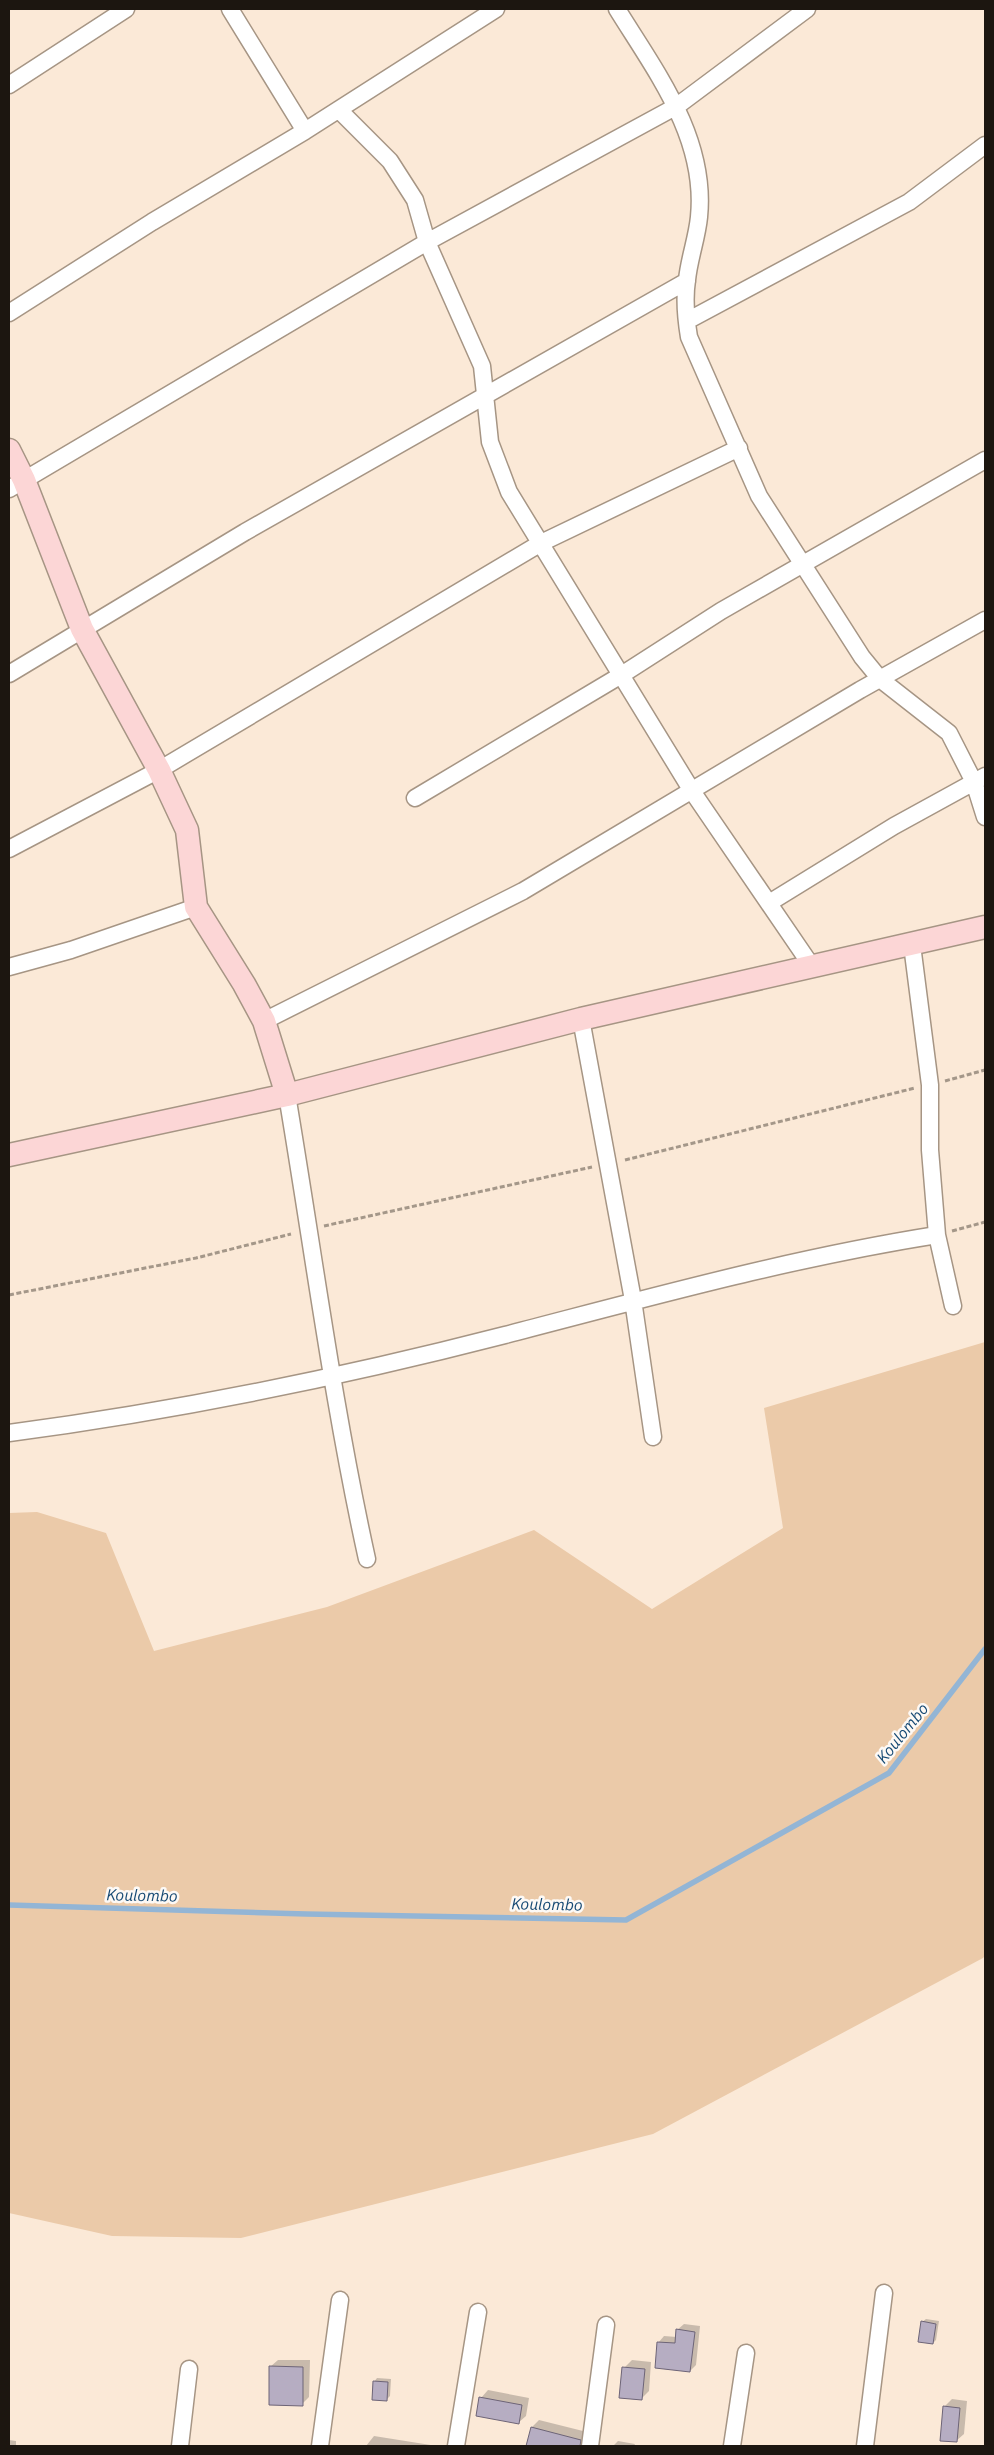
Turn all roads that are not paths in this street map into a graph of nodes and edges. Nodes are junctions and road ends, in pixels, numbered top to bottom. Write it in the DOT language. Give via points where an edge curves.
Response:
graph roads {
  1 [pos="126,9"];
  2 [pos="230,9"];
  3 [pos="496,9"];
  4 [pos="617,9"];
  5 [pos="807,9"];
  6 [pos="9,85"];
  7 [pos="677,106"];
  8 [pos="339,110"];
  9 [pos="305,131"];
  10 [pos="985,145"];
  11 [pos="427,242"];
  12 [pos="686,281"];
  13 [pos="9,313"];
  14 [pos="687,321"];
  15 [pos="485,395"];
  16 [pos="739,448"];
  17 [pos="9,450"];
  18 [pos="985,460"];
  19 [pos="16,484"];
  20 [pos="541,543"];
  21 [pos="802,564"];
  22 [pos="985,620"];
  23 [pos="82,628"];
  24 [pos="9,674"];
  25 [pos="622,674"];
  26 [pos="880,679"];
  27 [pos="159,770"];
  28 [pos="980,779"];
  29 [pos="692,791"];
  30 [pos="415,798"];
  31 [pos="985,817"];
  32 [pos="9,849"];
  33 [pos="769,903"];
  34 [pos="196,907"];
  35 [pos="985,927"];
  36 [pos="912,945"];
  37 [pos="9,967"];
  38 [pos="813,968"];
  39 [pos="581,1019"];
  40 [pos="264,1020"];
  41 [pos="287,1095"];
  42 [pos="9,1155"];
  43 [pos="937,1236"];
  44 [pos="634,1300"];
  45 [pos="952,1306"];
  46 [pos="332,1376"];
  47 [pos="9,1433"];
  48 [pos="653,1437"];
  49 [pos="367,1558"];
  50 [pos="884,2293"];
  51 [pos="340,2300"];
  52 [pos="478,2312"];
  53 [pos="606,2325"];
  54 [pos="746,2353"];
  55 [pos="189,2368"];
  56 [pos="180,2446"];
  57 [pos="320,2446"];
  58 [pos="456,2446"];
  59 [pos="590,2446"];
  60 [pos="732,2446"];
  61 [pos="865,2446"];
  1 -- 6 [label="street"];
  2 -- 9 [label="street"];
  3 -- 8 [label="street"];
  4 -- 7 [label="street"];
  5 -- 7 [label="street"];
  7 -- 11 [label="street"];
  7 -- 12 [label="street" via="700,182 699,217"];
  8 -- 9 [label="street"];
  8 -- 11 [label="street" via="390,160 415,200"];
  9 -- 13 [label="street" via="152,222"];
  10 -- 14 [label="street" via="909,202"];
  11 -- 15 [label="street" via="482,366"];
  11 -- 19 [label="street"];
  12 -- 14 [label="street"];
  12 -- 15 [label="street"];
  14 -- 16 [label="street" via="697,358"];
  15 -- 20 [label="street" via="490,442 510,492"];
  15 -- 23 [label="street"];
  16 -- 20 [label="street"];
  16 -- 21 [label="street" via="759,496"];
  17 -- 19 [label="street"];
  18 -- 21 [label="street"];
  19 -- 23 [label="street"];
  20 -- 25 [label="street"];
  20 -- 27 [label="street"];
  21 -- 25 [label="street"];
  21 -- 26 [label="street" via="862,657"];
  22 -- 26 [label="street"];
  23 -- 24 [label="street"];
  23 -- 27 [label="street"];
  25 -- 29 [label="street"];
  25 -- 30 [label="street"];
  26 -- 28 [label="street" via="949,733"];
  26 -- 29 [label="street"];
  27 -- 32 [label="street"];
  27 -- 34 [label="street" via="187,830"];
  28 -- 31 [label="street"];
  28 -- 33 [label="street" via="894,826"];
  29 -- 33 [label="street"];
  29 -- 40 [label="street" via="523,890"];
  33 -- 38 [label="street"];
  34 -- 37 [label="street"];
  34 -- 40 [label="street"];
  35 -- 36 [label="street"];
  36 -- 38 [label="street"];
  36 -- 43 [label="street" via="930,1084 930,1150"];
  38 -- 39 [label="street"];
  39 -- 41 [label="street"];
  39 -- 44 [label="street"];
  40 -- 41 [label="street"];
  41 -- 42 [label="street"];
  41 -- 46 [label="street"];
  43 -- 44 [label="street" via="844,1252"];
  43 -- 45 [label="street"];
  44 -- 46 [label="street"];
  44 -- 48 [label="street"];
  46 -- 47 [label="street"];
  46 -- 49 [label="street"];
  50 -- 61 [label="street"];
  51 -- 57 [label="street"];
  52 -- 58 [label="street"];
  53 -- 59 [label="street"];
  54 -- 60 [label="street"];
  55 -- 56 [label="street"];
}
